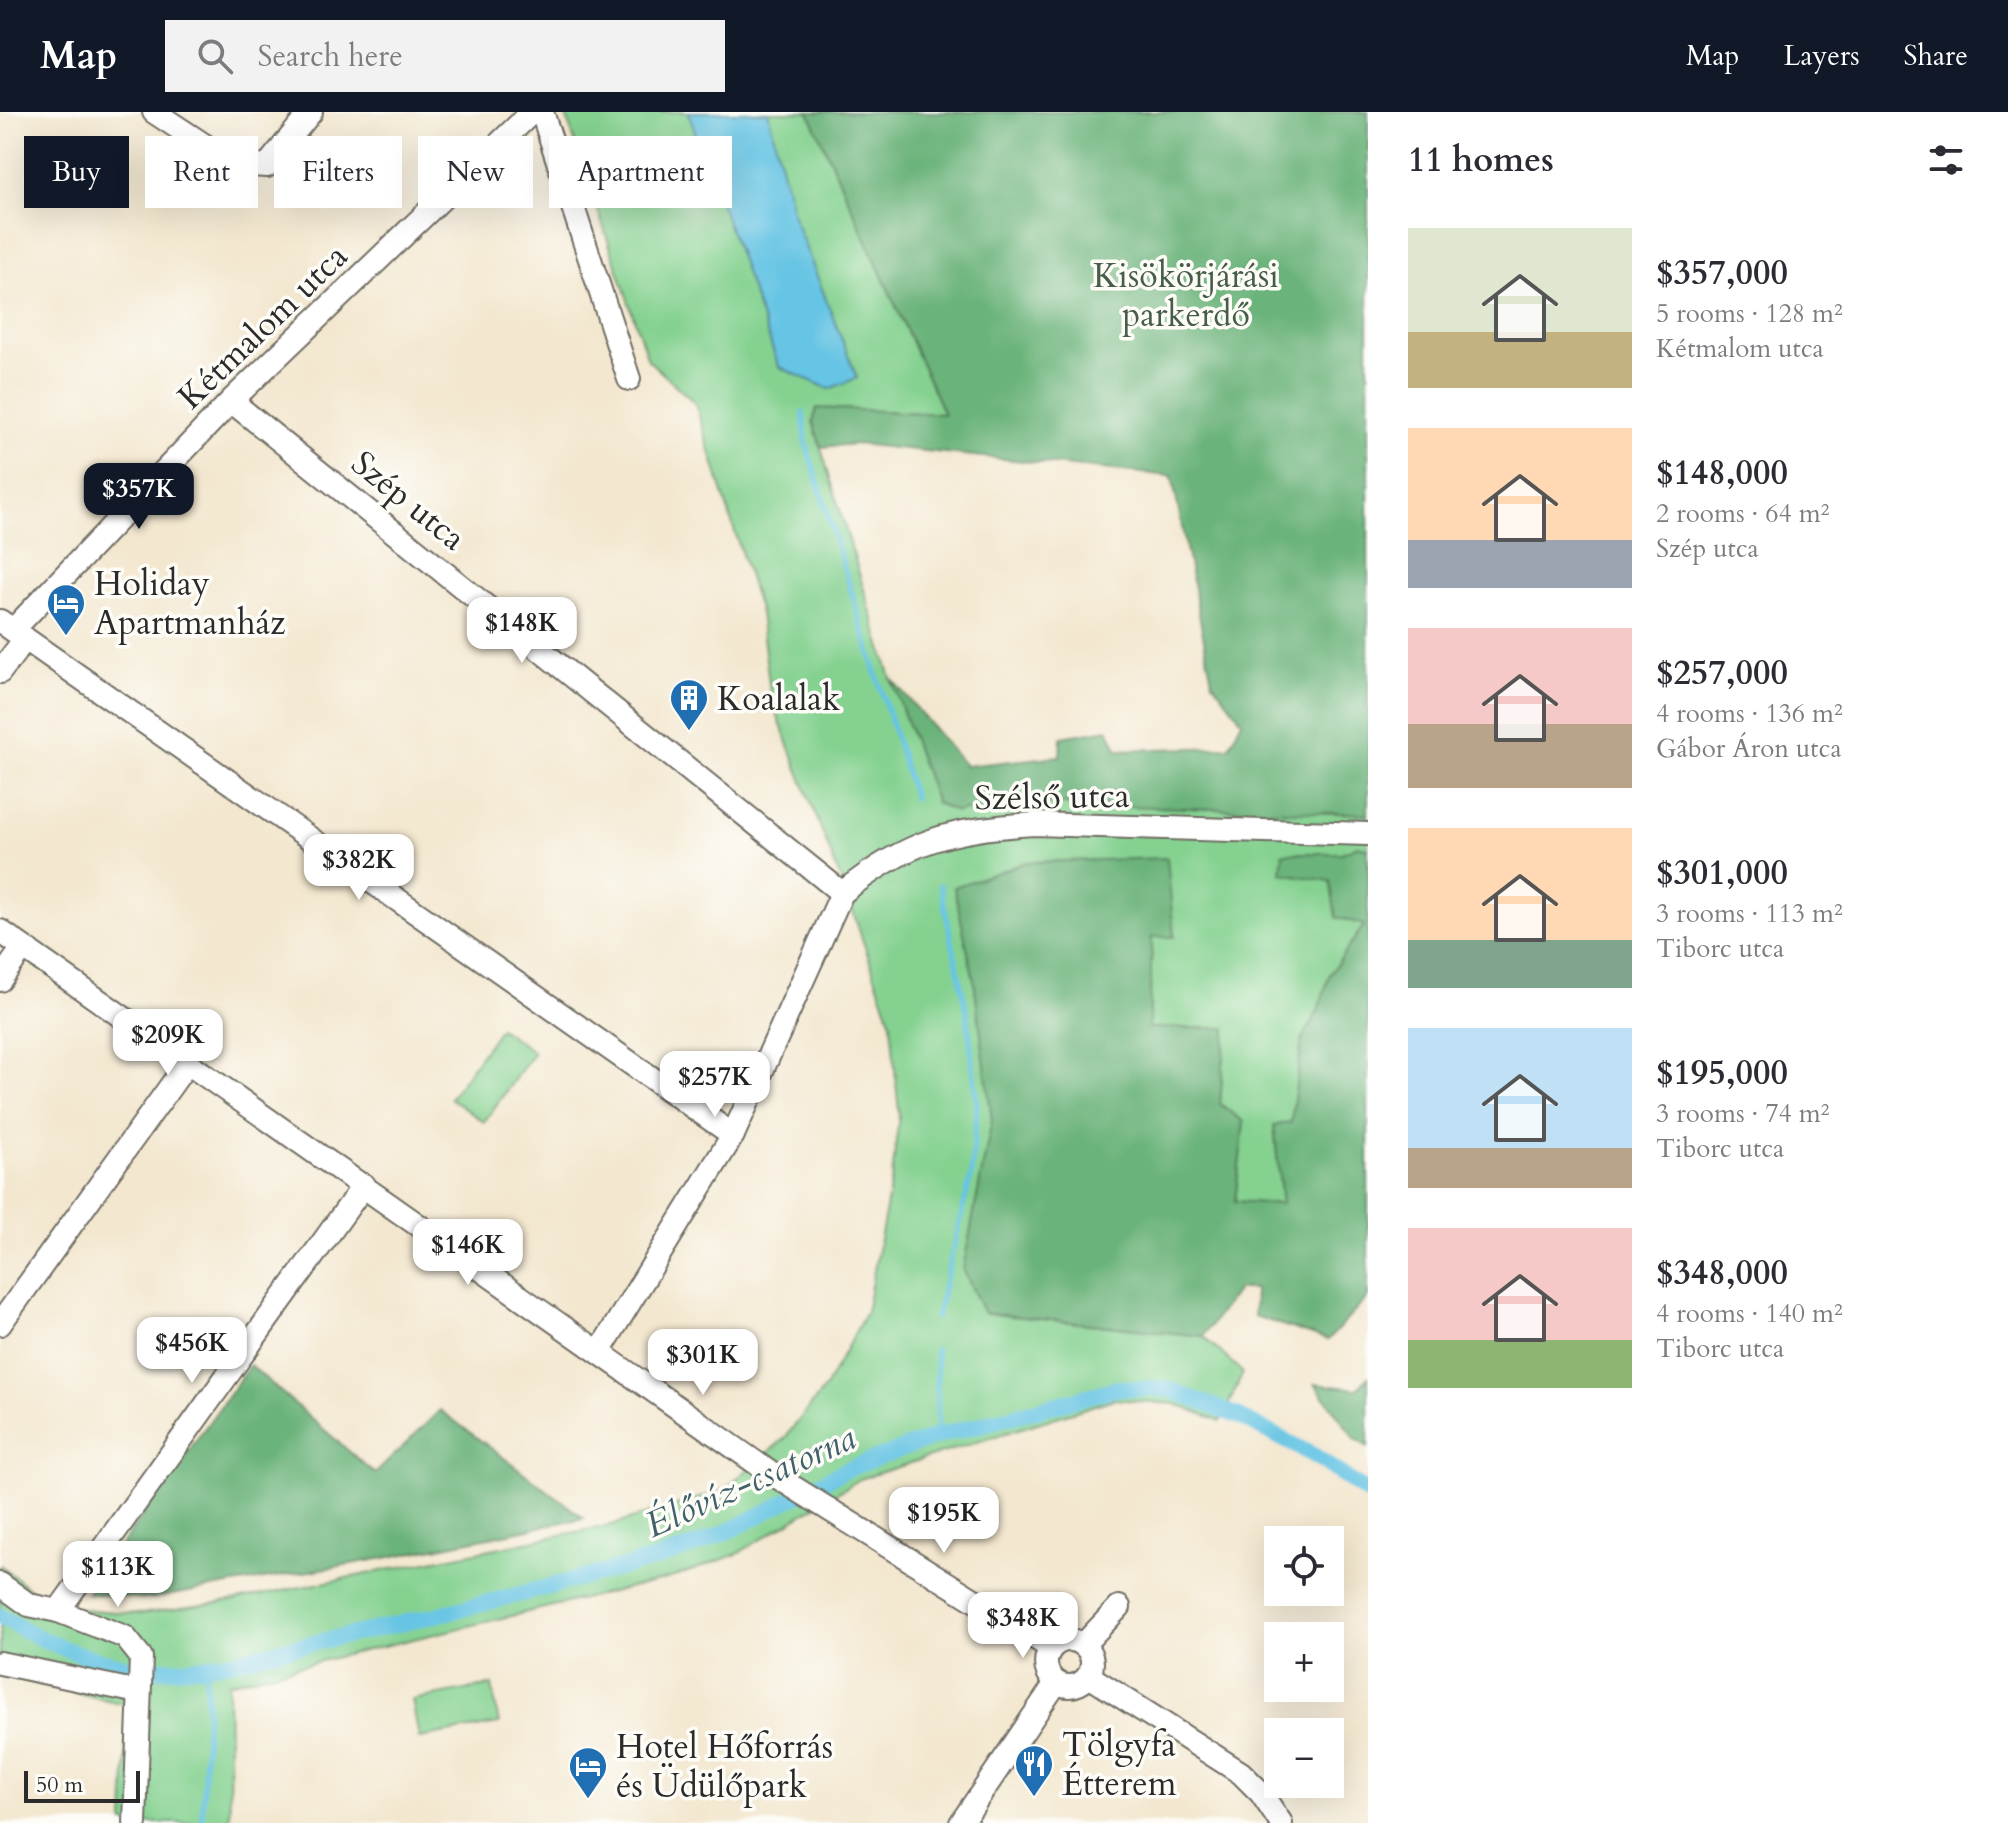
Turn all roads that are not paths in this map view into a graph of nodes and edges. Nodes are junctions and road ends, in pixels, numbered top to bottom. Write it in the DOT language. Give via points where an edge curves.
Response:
graph roads {
  1 [pos="154,112"];
  2 [pos="311,112"];
  3 [pos="532,112"];
  4 [pos="542,112"];
  5 [pos="629,379"];
  6 [pos="231,401"];
  7 [pos="13,630"];
  8 [pos="0,672"];
  9 [pos="1368,834"];
  10 [pos="842,893"];
  11 [pos="0,931"];
  12 [pos="23,948"];
  13 [pos="0,980"];
  14 [pos="188,1062"];
  15 [pos="733,1135"];
  16 [pos="364,1185"];
  17 [pos="0,1324"];
  18 [pos="599,1352"];
  19 [pos="0,1584"];
  20 [pos="1119,1607"];
  21 [pos="58,1611"];
  22 [pos="1084,1644"];
  23 [pos="1051,1648"];
  24 [pos="0,1663"];
  25 [pos="139,1675"];
  26 [pos="1089,1676"];
  27 [pos="1056,1683"];
  28 [pos="135,1823"];
  29 [pos="961,1823"];
  30 [pos="1281,1823"];
  1 -- 2 [label="street" via="233,164 267,166"];
  3 -- 6 [label="street, Kétmalom utca"];
  4 -- 5 [label="street"];
  6 -- 7 [label="street, Kétmalom utca"];
  6 -- 10 [label="street, Szép utca"];
  7 -- 8 [label="street, Kétmalom utca"];
  7 -- 15 [label="street"];
  9 -- 10 [label="street, Szélső utca" via="983,827 921,843"];
  10 -- 15 [label="street, Szélső utca"];
  11 -- 12 [label="street"];
  12 -- 13 [label="street"];
  12 -- 14 [label="street"];
  14 -- 16 [label="street"];
  14 -- 17 [label="street"];
  15 -- 18 [label="street, Szélső utca"];
  16 -- 18 [label="street"];
  16 -- 21 [label="street"];
  18 -- 23 [label="street" via="781,1480"];
  19 -- 21 [label="street" via="29,1605"];
  20 -- 22 [label="street"];
  21 -- 25 [label="street" via="125,1637"];
  22 -- 23 [label="street" via="1062,1640"];
  22 -- 26 [label="street" via="1093,1665"];
  23 -- 27 [label="street" via="1046,1667"];
  24 -- 25 [label="street"];
  25 -- 28 [label="street"];
  26 -- 27 [label="street" via="1072,1687"];
  26 -- 30 [label="street" via="1241,1773"];
  27 -- 29 [label="street"];
}
